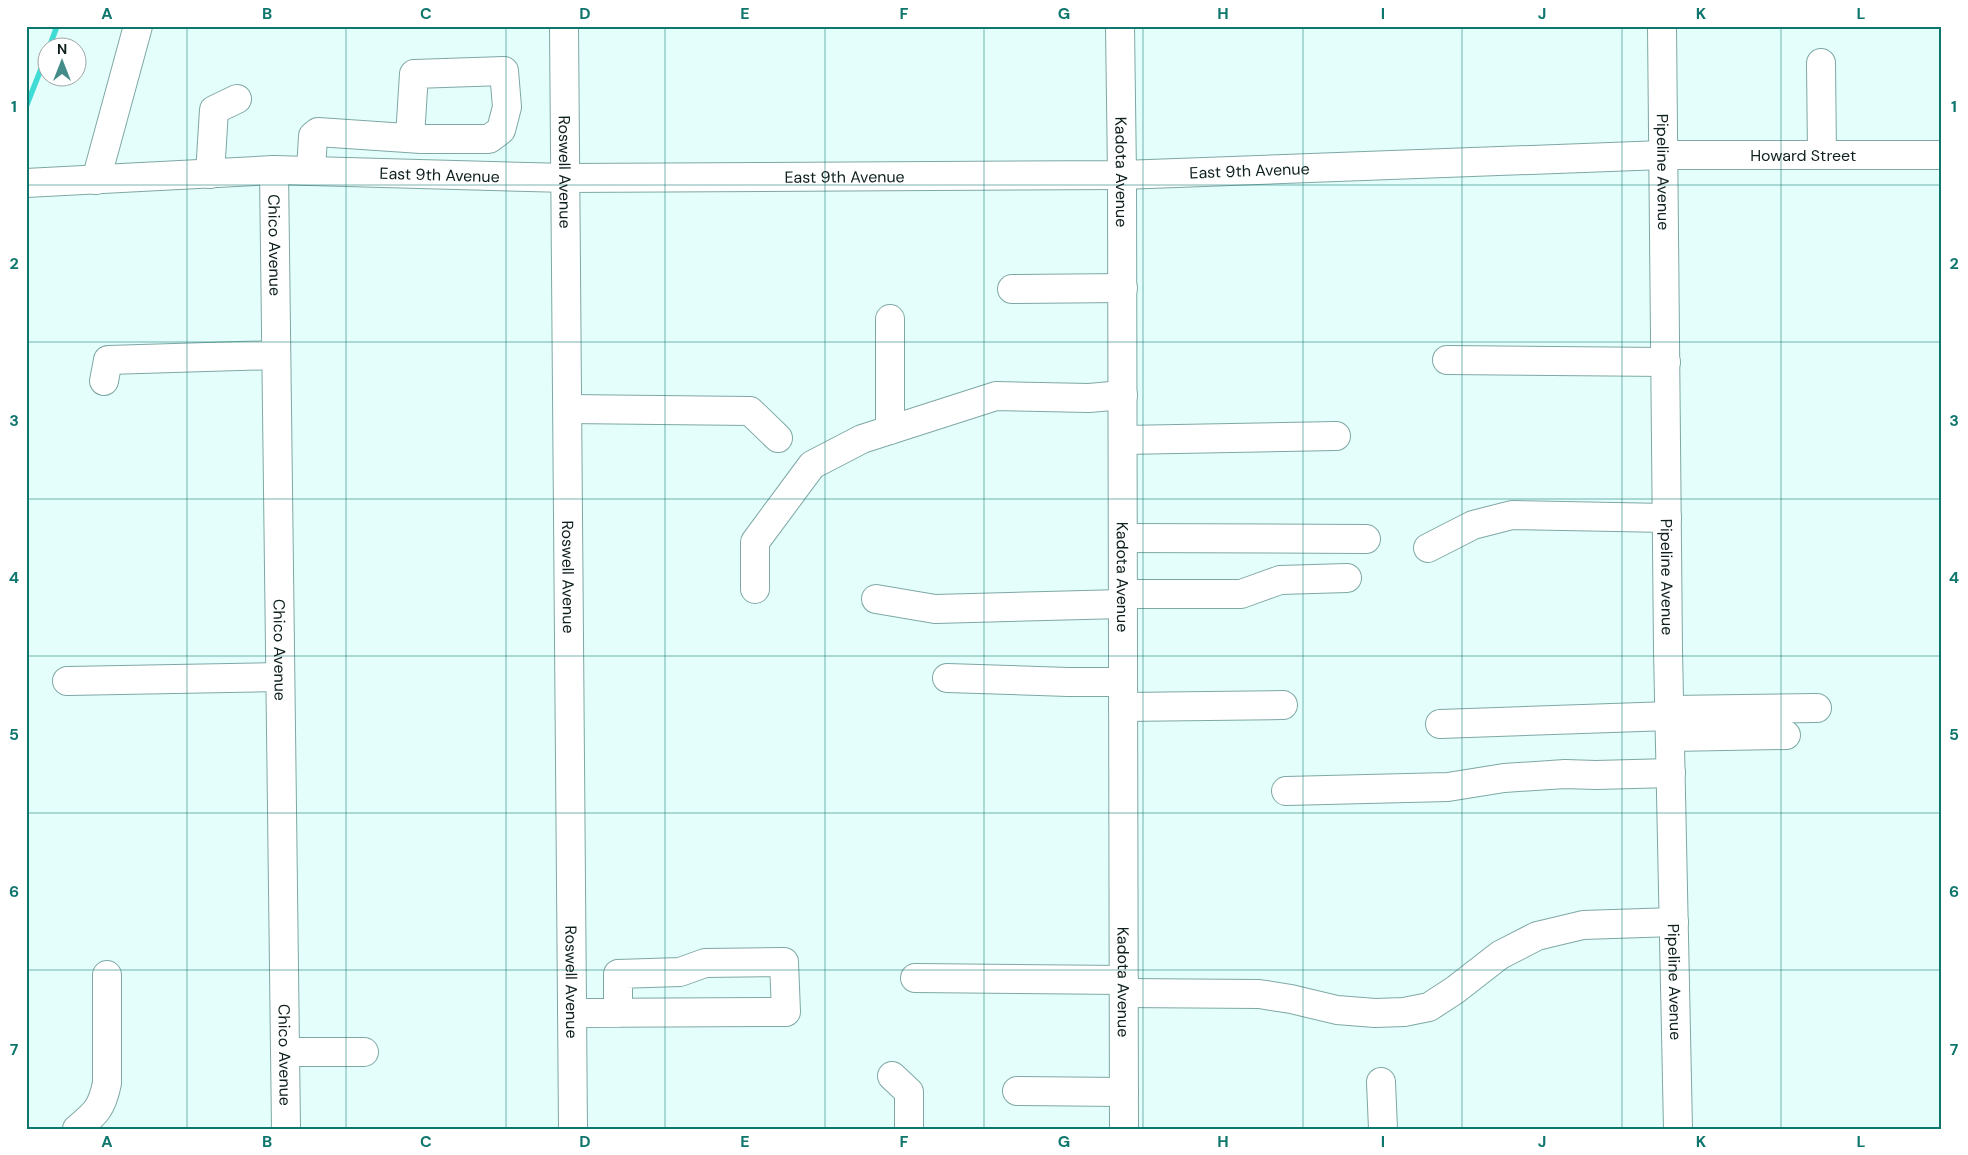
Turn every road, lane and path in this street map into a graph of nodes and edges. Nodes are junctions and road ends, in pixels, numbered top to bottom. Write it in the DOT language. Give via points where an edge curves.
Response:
graph roads {
  1 [pos="138,26"];
  2 [pos="564,26"];
  3 [pos="1120,26"];
  4 [pos="1662,26"];
  5 [pos="1821,63"];
  6 [pos="238,99"];
  7 [pos="410,137"];
  8 [pos="1663,155"];
  9 [pos="1822,155"];
  10 [pos="1942,155"];
  11 [pos="274,170"];
  12 [pos="310,171"];
  13 [pos="210,174"];
  14 [pos="1122,175"];
  15 [pos="567,178"];
  16 [pos="96,180"];
  17 [pos="26,184"];
  18 [pos="1123,288"];
  19 [pos="1012,289"];
  20 [pos="890,319"];
  21 [pos="276,355"];
  22 [pos="1447,360"];
  23 [pos="1666,362"];
  24 [pos="104,381"];
  25 [pos="1123,395"];
  26 [pos="568,409"];
  27 [pos="890,430"];
  28 [pos="1336,436"];
  29 [pos="778,438"];
  30 [pos="1123,440"];
  31 [pos="1667,518"];
  32 [pos="1123,538"];
  33 [pos="1366,539"];
  34 [pos="1428,548"];
  35 [pos="1347,578"];
  36 [pos="755,589"];
  37 [pos="876,599"];
  38 [pos="1123,599"];
  39 [pos="280,677"];
  40 [pos="947,678"];
  41 [pos="67,681"];
  42 [pos="1123,694"];
  43 [pos="1284,705"];
  44 [pos="1817,708"];
  45 [pos="1670,721"];
  46 [pos="1440,724"];
  47 [pos="1786,735"];
  48 [pos="1671,773"];
  49 [pos="1286,791"];
  50 [pos="1674,922"];
  51 [pos="107,975"];
  52 [pos="915,978"];
  53 [pos="1124,987"];
  54 [pos="572,1013"];
  55 [pos="618,1013"];
  56 [pos="285,1052"];
  57 [pos="364,1052"];
  58 [pos="892,1076"];
  59 [pos="1381,1082"];
  60 [pos="1016,1091"];
  61 [pos="1124,1092"];
  62 [pos="77,1129"];
  63 [pos="286,1129"];
  64 [pos="573,1129"];
  65 [pos="909,1129"];
  66 [pos="1124,1129"];
  67 [pos="1383,1129"];
  68 [pos="1678,1129"];
  1 -- 16 [label="street"];
  2 -- 15 [label="street, Roswell Avenue"];
  3 -- 14 [label="street, Kadota Avenue"];
  4 -- 8 [label="street, Pipeline Avenue"];
  5 -- 9 [label="street"];
  6 -- 13 [label="street" via="214,110"];
  7 -- 12 [label="street" via="318,132 312,136"];
  8 -- 9 [label="street, Howard Street"];
  8 -- 14 [label="street, East 9th Avenue"];
  8 -- 23 [label="street, Pipeline Avenue"];
  9 -- 10 [label="street, Howard Street"];
  11 -- 12 [label="street, East 9th Avenue"];
  11 -- 13 [label="street, East 9th Avenue"];
  11 -- 21 [label="street, Chico Avenue"];
  12 -- 15 [label="street, East 9th Avenue"];
  13 -- 16 [label="street, East 9th Avenue"];
  14 -- 15 [label="street, East 9th Avenue"];
  14 -- 18 [label="street, Kadota Avenue"];
  15 -- 26 [label="street, Roswell Avenue"];
  16 -- 17 [label="street, East 9th Avenue"];
  18 -- 19 [label="street"];
  18 -- 25 [label="street, Kadota Avenue"];
  20 -- 27 [label="street"];
  21 -- 24 [label="street" via="108,360"];
  21 -- 39 [label="street, Chico Avenue"];
  22 -- 23 [label="street"];
  23 -- 31 [label="street, Pipeline Avenue"];
  25 -- 27 [label="street" via="1089,398 996,396"];
  25 -- 30 [label="street, Kadota Avenue"];
  26 -- 29 [label="street" via="750,411"];
  26 -- 54 [label="street, Roswell Avenue"];
  27 -- 36 [label="street" via="862,439 812,465 755,542"];
  28 -- 30 [label="street"];
  30 -- 32 [label="street, Kadota Avenue"];
  31 -- 34 [label="street" via="1512,515 1473,525"];
  31 -- 45 [label="street, Pipeline Avenue"];
  32 -- 33 [label="street"];
  32 -- 38 [label="street, Kadota Avenue"];
  35 -- 38 [label="street" via="1280,580 1241,594"];
  37 -- 38 [label="street" via="935,609"];
  38 -- 42 [label="street, Kadota Avenue"];
  39 -- 41 [label="street"];
  39 -- 56 [label="street, Chico Avenue"];
  40 -- 42 [label="street" via="1068,682"];
  42 -- 43 [label="street"];
  42 -- 53 [label="street, Kadota Avenue"];
  44 -- 45 [label="street"];
  45 -- 46 [label="street"];
  45 -- 47 [label="street"];
  45 -- 48 [label="street, Pipeline Avenue"];
  48 -- 49 [label="street" via="1565,774 1504,778 1448,787"];
  48 -- 50 [label="street, Pipeline Avenue"];
  50 -- 53 [label="street" via="1583,925 1537,936 1500,956 1428,1006 1404,1012 1337,1010 1259,994"];
  50 -- 68 [label="street, Pipeline Avenue"];
  51 -- 62 [label="street" via="105,1095 97,1110"];
  52 -- 53 [label="street"];
  53 -- 61 [label="street, Kadota Avenue"];
  54 -- 55 [label="street"];
  54 -- 64 [label="street, Roswell Avenue"];
  55 -- 55 [label="street" via="786,1012 784,962 705,963 680,972 618,974"];
  56 -- 57 [label="street"];
  56 -- 63 [label="street, Chico Avenue"];
  58 -- 65 [label="street" via="909,1092"];
  59 -- 67 [label="street"];
  60 -- 61 [label="street"];
  61 -- 66 [label="street, Kadota Avenue"];
}
